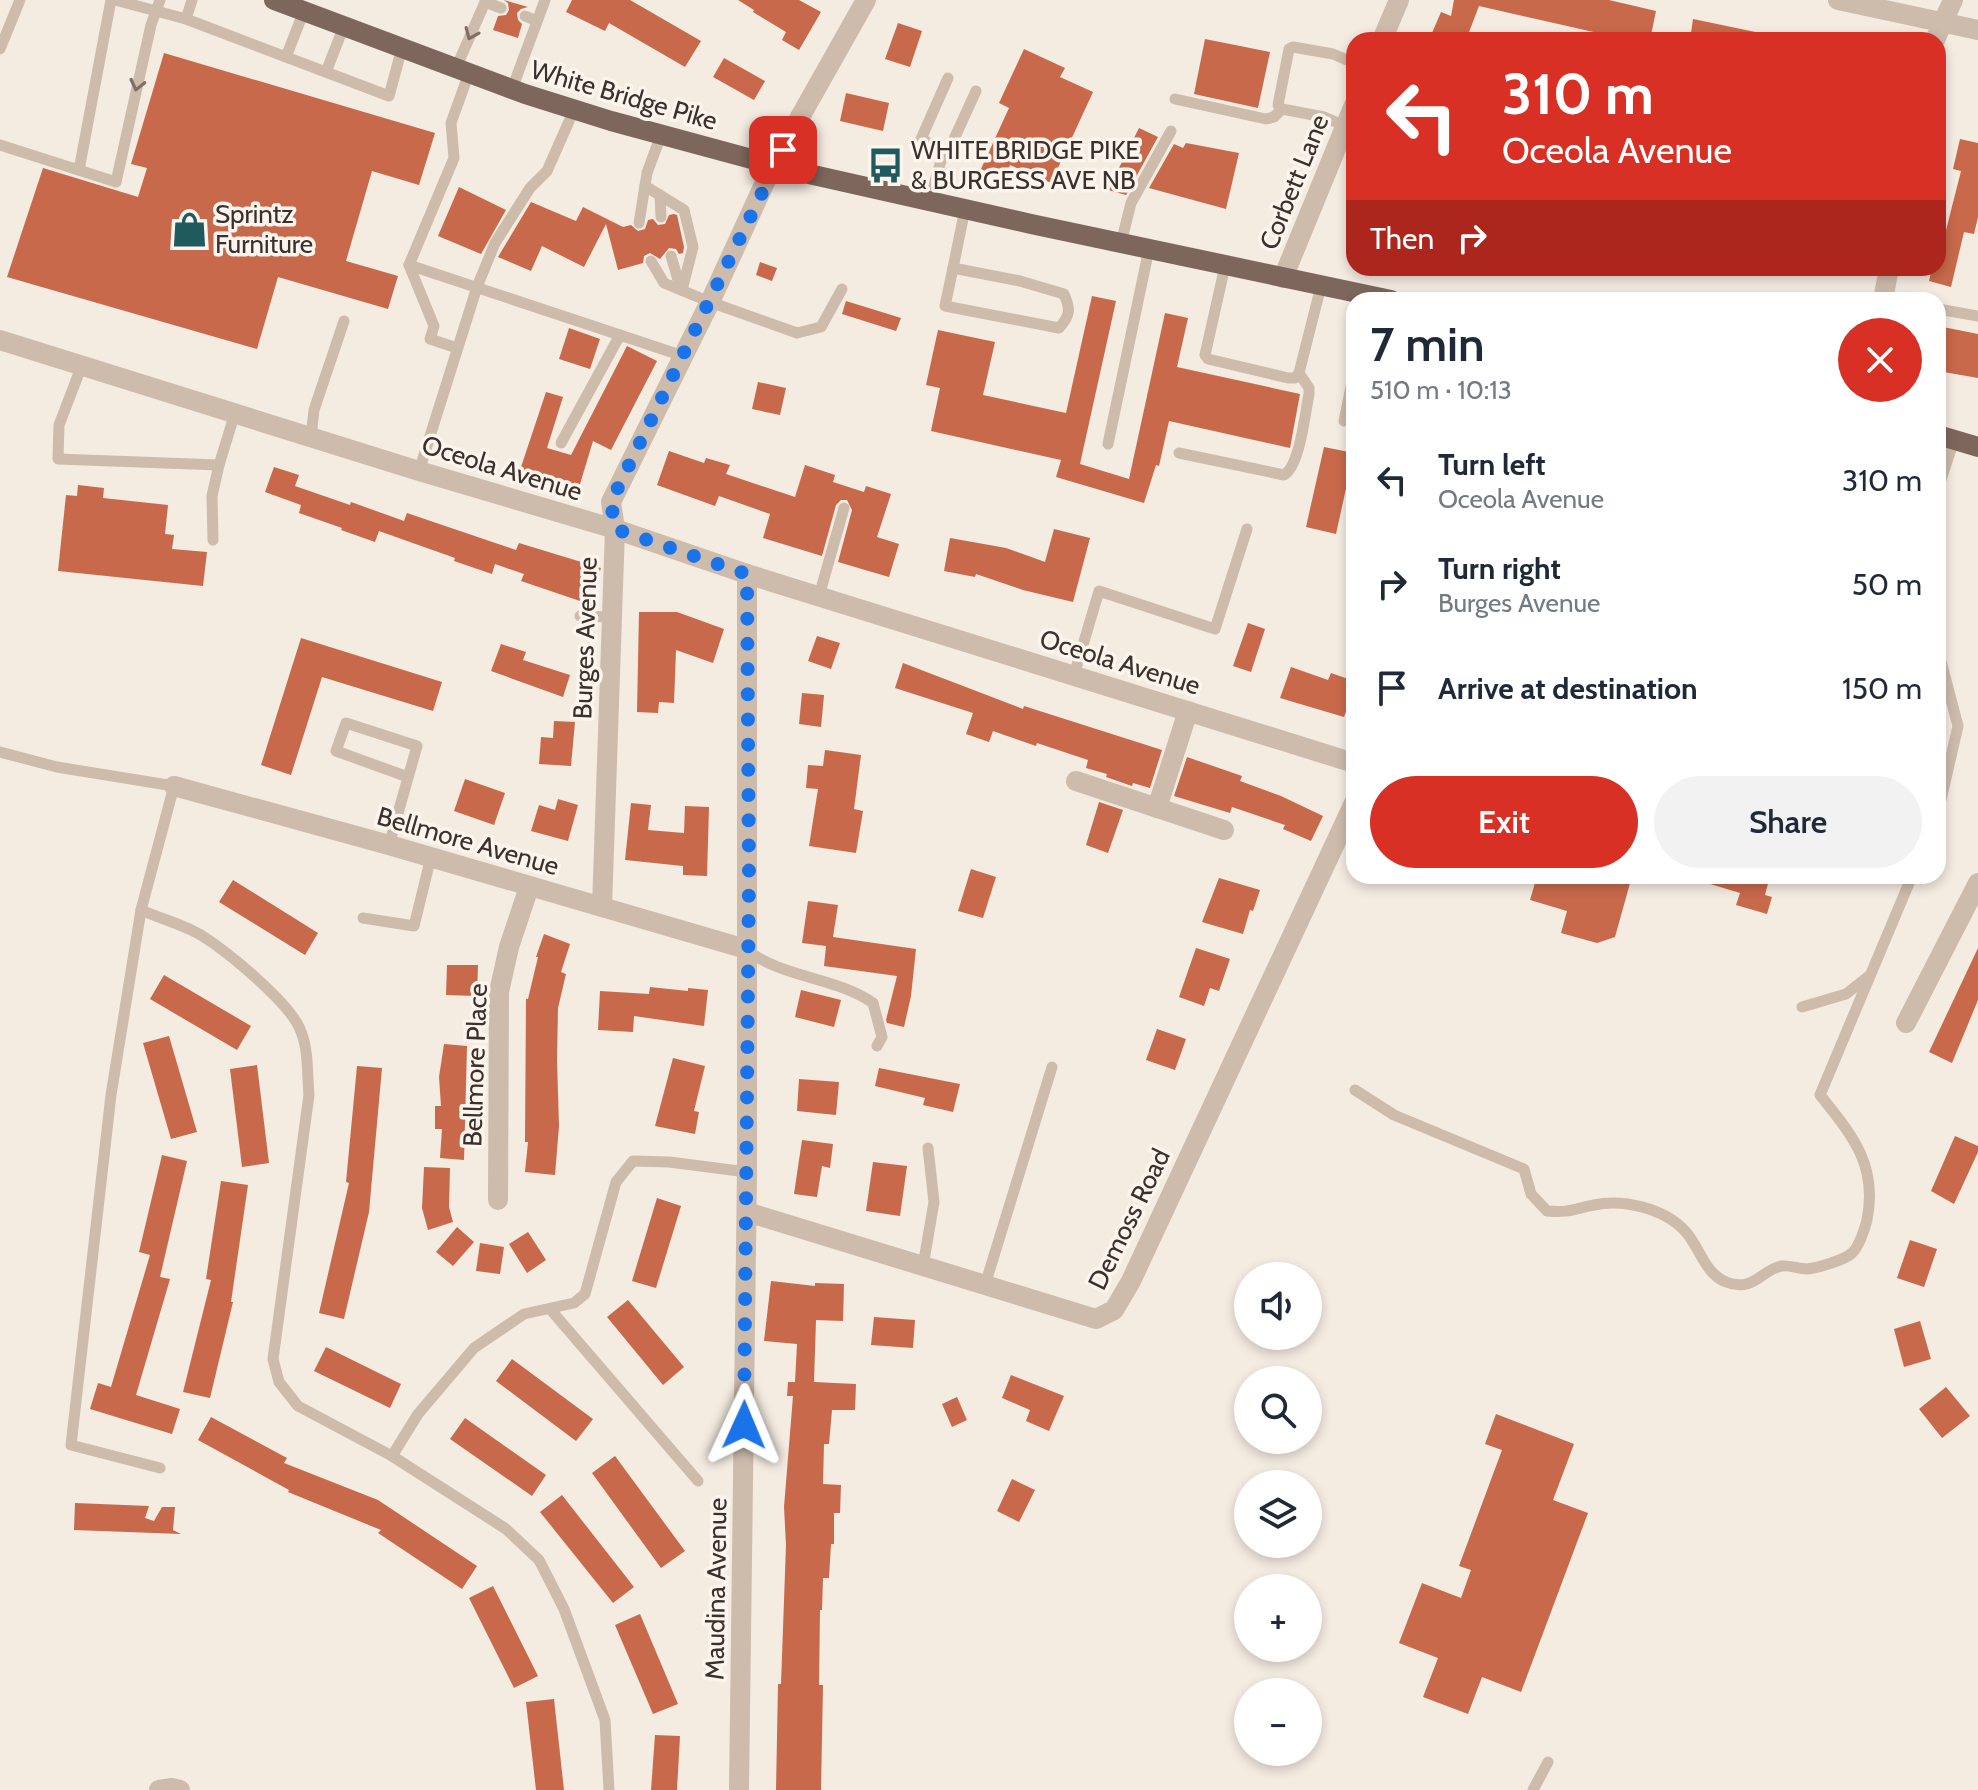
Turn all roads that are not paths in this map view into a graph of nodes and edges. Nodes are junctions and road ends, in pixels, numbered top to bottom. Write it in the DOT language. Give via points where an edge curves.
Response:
graph roads {
  1 [pos="20,0"];
  2 [pos="113,0"];
  3 [pos="192,0"];
  4 [pos="274,0"];
  5 [pos="545,0"];
  6 [pos="866,0"];
  7 [pos="1399,0"];
  8 [pos="1838,0"];
  9 [pos="1953,0"];
  10 [pos="486,1"];
  11 [pos="158,5"];
  12 [pos="501,8"];
  13 [pos="304,11"];
  14 [pos="525,16"];
  15 [pos="186,19"];
  16 [pos="537,21"];
  17 [pos="344,26"];
  18 [pos="1978,30"];
  19 [pos="1938,31"];
  20 [pos="1385,32"];
  21 [pos="402,48"];
  22 [pos="0,49"];
  23 [pos="286,57"];
  24 [pos="1346,60"];
  25 [pos="462,71"];
  26 [pos="326,72"];
  27 [pos="948,78"];
  28 [pos="512,89"];
  29 [pos="976,91"];
  30 [pos="1175,99"];
  31 [pos="1282,109"];
  32 [pos="574,110"];
  33 [pos="1345,126"];
  34 [pos="1171,131"];
  35 [pos="661,135"];
  36 [pos="0,145"];
  37 [pos="944,151"];
  38 [pos="773,165"];
  39 [pos="79,170"];
  40 [pos="645,186"];
  41 [pos="660,195"];
  42 [pos="929,201"];
  43 [pos="965,209"];
  44 [pos="661,217"];
  45 [pos="639,223"];
  46 [pos="1121,243"];
  47 [pos="1149,249"];
  48 [pos="671,256"];
  49 [pos="651,261"];
  50 [pos="409,265"];
  51 [pos="1225,266"];
  52 [pos="953,268"];
  53 [pos="1283,278"];
  54 [pos="1321,286"];
  55 [pos="477,287"];
  56 [pos="842,289"];
  57 [pos="682,290"];
  58 [pos="1346,292"];
  59 [pos="710,302"];
  60 [pos="1946,310"];
  61 [pos="1978,316"];
  62 [pos="344,321"];
  63 [pos="620,335"];
  64 [pos="0,340"];
  65 [pos="457,348"];
  66 [pos="683,356"];
  67 [pos="82,365"];
  68 [pos="1299,373"];
  69 [pos="1346,411"];
  70 [pos="235,413"];
  71 [pos="1344,421"];
  72 [pos="311,437"];
  73 [pos="1946,438"];
  74 [pos="561,443"];
  75 [pos="1108,444"];
  76 [pos="1978,447"];
  77 [pos="1179,453"];
  78 [pos="219,465"];
  79 [pos="419,471"];
  80 [pos="844,508"];
  81 [pos="615,529"];
  82 [pos="1247,529"];
  83 [pos="213,540"];
  84 [pos="747,574"];
  85 [pos="819,596"];
  86 [pos="580,616"];
  87 [pos="611,617"];
  88 [pos="1074,675"];
  89 [pos="1946,680"];
  90 [pos="1188,711"];
  91 [pos="0,752"];
  92 [pos="1946,759"];
  93 [pos="1346,760"];
  94 [pos="408,777"];
  95 [pos="1076,781"];
  96 [pos="174,786"];
  97 [pos="1157,808"];
  98 [pos="1346,820"];
  99 [pos="1224,830"];
  100 [pos="389,845"];
  101 [pos="431,857"];
  102 [pos="1978,883"];
  103 [pos="1909,884"];
  104 [pos="529,887"];
  105 [pos="602,907"];
  106 [pos="141,910"];
  107 [pos="363,918"];
  108 [pos="746,949"];
  109 [pos="1870,976"];
  110 [pos="1802,1007"];
  111 [pos="1906,1023"];
  112 [pos="877,1046"];
  113 [pos="1052,1067"];
  114 [pos="1355,1090"];
  115 [pos="928,1148"];
  116 [pos="747,1172"];
  117 [pos="498,1200"];
  118 [pos="747,1212"];
  119 [pos="923,1266"];
  120 [pos="985,1285"];
  121 [pos="550,1309"];
  122 [pos="392,1456"];
  123 [pos="160,1468"];
  124 [pos="698,1481"];
  125 [pos="1548,1762"];
  126 [pos="159,1790"];
  127 [pos="180,1790"];
  128 [pos="609,1790"];
  129 [pos="739,1790"];
  130 [pos="1533,1790"];
  1 -- 22 [label="lane"];
  2 -- 11 [label="lane"];
  2 -- 39 [label="lane"];
  3 -- 15 [label="lane"];
  4 -- 13 [label="main road, White Bridge Pike"];
  5 -- 16 [label="lane"];
  6 -- 38 [label="street, Burges Avenue"];
  7 -- 20 [label="street"];
  8 -- 19 [label="street"];
  9 -- 19 [label="street"];
  10 -- 12 [label="lane"];
  10 -- 25 [label="lane, one-way"];
  11 -- 15 [label="lane"];
  11 -- 39 [label="lane, one-way" via="116,182"];
  13 -- 17 [label="main road, White Bridge Pike"];
  13 -- 23 [label="lane"];
  14 -- 16 [label="lane"];
  15 -- 23 [label="lane"];
  16 -- 28 [label="lane"];
  17 -- 21 [label="main road, White Bridge Pike"];
  17 -- 26 [label="lane"];
  18 -- 19 [label="street"];
  21 -- 25 [label="main road, White Bridge Pike"];
  21 -- 26 [label="lane" via="389,96"];
  23 -- 26 [label="lane"];
  24 -- 31 [label="lane" via="1289,49 1278,105"];
  25 -- 28 [label="main road, White Bridge Pike"];
  25 -- 50 [label="lane" via="451,123 454,158"];
  27 -- 37 [label="lane" via="921,139"];
  28 -- 32 [label="main road, White Bridge Pike"];
  29 -- 37 [label="lane"];
  30 -- 31 [label="lane" via="1266,119"];
  31 -- 33 [label="lane"];
  32 -- 35 [label="main road, White Bridge Pike"];
  32 -- 55 [label="lane" via="547,171 495,243"];
  33 -- 53 [label="street, Corbett Lane"];
  34 -- 46 [label="lane" via="1131,203"];
  35 -- 38 [label="main road, White Bridge Pike"];
  35 -- 40 [label="lane"];
  36 -- 39 [label="lane"];
  37 -- 42 [label="lane"];
  38 -- 42 [label="main road, White Bridge Pike"];
  38 -- 59 [label="street, Burges Avenue"];
  40 -- 41 [label="lane"];
  40 -- 45 [label="lane"];
  41 -- 44 [label="lane"];
  41 -- 57 [label="lane" via="684,210 693,247"];
  42 -- 43 [label="main road, White Bridge Pike"];
  43 -- 46 [label="main road, White Bridge Pike"];
  43 -- 52 [label="lane"];
  46 -- 47 [label="main road, White Bridge Pike"];
  47 -- 51 [label="main road, White Bridge Pike"];
  47 -- 75 [label="lane"];
  48 -- 57 [label="lane"];
  49 -- 57 [label="lane" via="664,283"];
  50 -- 55 [label="lane"];
  50 -- 65 [label="lane" via="434,326 430,339"];
  51 -- 53 [label="main road, White Bridge Pike"];
  51 -- 68 [label="lane" via="1205,355 1288,378"];
  52 -- 52 [label="lane" via="945,306 1059,328 1068,319 1064,294"];
  53 -- 54 [label="main road, White Bridge Pike"];
  54 -- 58 [label="main road, White Bridge Pike"];
  54 -- 68 [label="lane"];
  55 -- 63 [label="lane"];
  55 -- 65 [label="lane"];
  56 -- 59 [label="lane" via="821,327 797,333"];
  57 -- 59 [label="lane"];
  59 -- 66 [label="street, Burges Avenue"];
  60 -- 61 [label="lane"];
  62 -- 72 [label="lane" via="314,410"];
  63 -- 66 [label="lane"];
  63 -- 74 [label="lane"];
  64 -- 67 [label="street, Oceola Avenue"];
  65 -- 79 [label="lane"];
  66 -- 81 [label="street, Burges Avenue" via="611,502"];
  67 -- 70 [label="street, Oceola Avenue"];
  67 -- 78 [label="lane" via="59,425 58,459"];
  68 -- 77 [label="lane" via="1309,394 1289,473"];
  69 -- 71 [label="lane"];
  70 -- 72 [label="street, Oceola Avenue"];
  70 -- 78 [label="lane"];
  72 -- 79 [label="street, Oceola Avenue"];
  73 -- 76 [label="main road"];
  78 -- 83 [label="lane" via="212,496"];
  79 -- 81 [label="street, Oceola Avenue"];
  80 -- 85 [label="lane"];
  81 -- 84 [label="street, Oceola Avenue"];
  81 -- 87 [label="street, Burges Avenue"];
  82 -- 88 [label="lane" via="1215,629 1099,591"];
  84 -- 85 [label="street, Oceola Avenue"];
  84 -- 108 [label="street, Maudina Avenue"];
  85 -- 88 [label="street, Oceola Avenue"];
  86 -- 87 [label="lane"];
  87 -- 105 [label="street, Burges Avenue"];
  88 -- 90 [label="street, Oceola Avenue"];
  89 -- 92 [label="lane" via="1958,726"];
  90 -- 93 [label="street, Oceola Avenue"];
  90 -- 97 [label="street"];
  91 -- 96 [label="lane"];
  94 -- 94 [label="lane" via="417,746 346,723 336,751"];
  94 -- 100 [label="lane"];
  95 -- 97 [label="street"];
  96 -- 100 [label="street, Bellmore Avenue"];
  96 -- 106 [label="lane"];
  97 -- 99 [label="street"];
  98 -- 120 [label="street, Demoss Road" via="1114,1310 1096,1319"];
  100 -- 101 [label="street, Bellmore Avenue"];
  101 -- 104 [label="street, Bellmore Avenue"];
  101 -- 107 [label="lane" via="414,926"];
  102 -- 111 [label="street"];
  103 -- 109 [label="lane"];
  104 -- 105 [label="street, Bellmore Avenue"];
  104 -- 117 [label="street, Bellmore Place" via="499,992"];
  105 -- 108 [label="street, Bellmore Avenue"];
  106 -- 122 [label="lane" via="203,936 245,968 299,1027 309,1095 273,1359 279,1382 298,1406"];
  106 -- 123 [label="lane" via="111,1095 71,1445"];
  108 -- 112 [label="lane" via="759,959 873,1003 882,1037"];
  108 -- 116 [label="street, Maudina Avenue"];
  109 -- 110 [label="lane" via="1846,994"];
  109 -- 114 [label="lane" via="1820,1095 1851,1134 1869,1173 1871,1200 1865,1226 1853,1253 1807,1269 1781,1266 1746,1285 1727,1282 1710,1271 1684,1230 1664,1216 1634,1204 1547,1211 1531,1194 1524,1169 1394,1115"];
  113 -- 120 [label="lane"];
  115 -- 119 [label="lane" via="934,1202"];
  116 -- 118 [label="street, Maudina Avenue"];
  116 -- 121 [label="lane" via="633,1161 616,1182 585,1294"];
  118 -- 119 [label="street, Demoss Road"];
  118 -- 129 [label="street, Maudina Avenue"];
  119 -- 120 [label="street, Demoss Road"];
  121 -- 122 [label="lane" via="524,1314 474,1348 418,1414"];
  121 -- 124 [label="lane"];
  122 -- 128 [label="lane" via="506,1529 539,1560 564,1609 605,1720"];
  125 -- 130 [label="lane"];
  126 -- 127 [label="street"];
}
